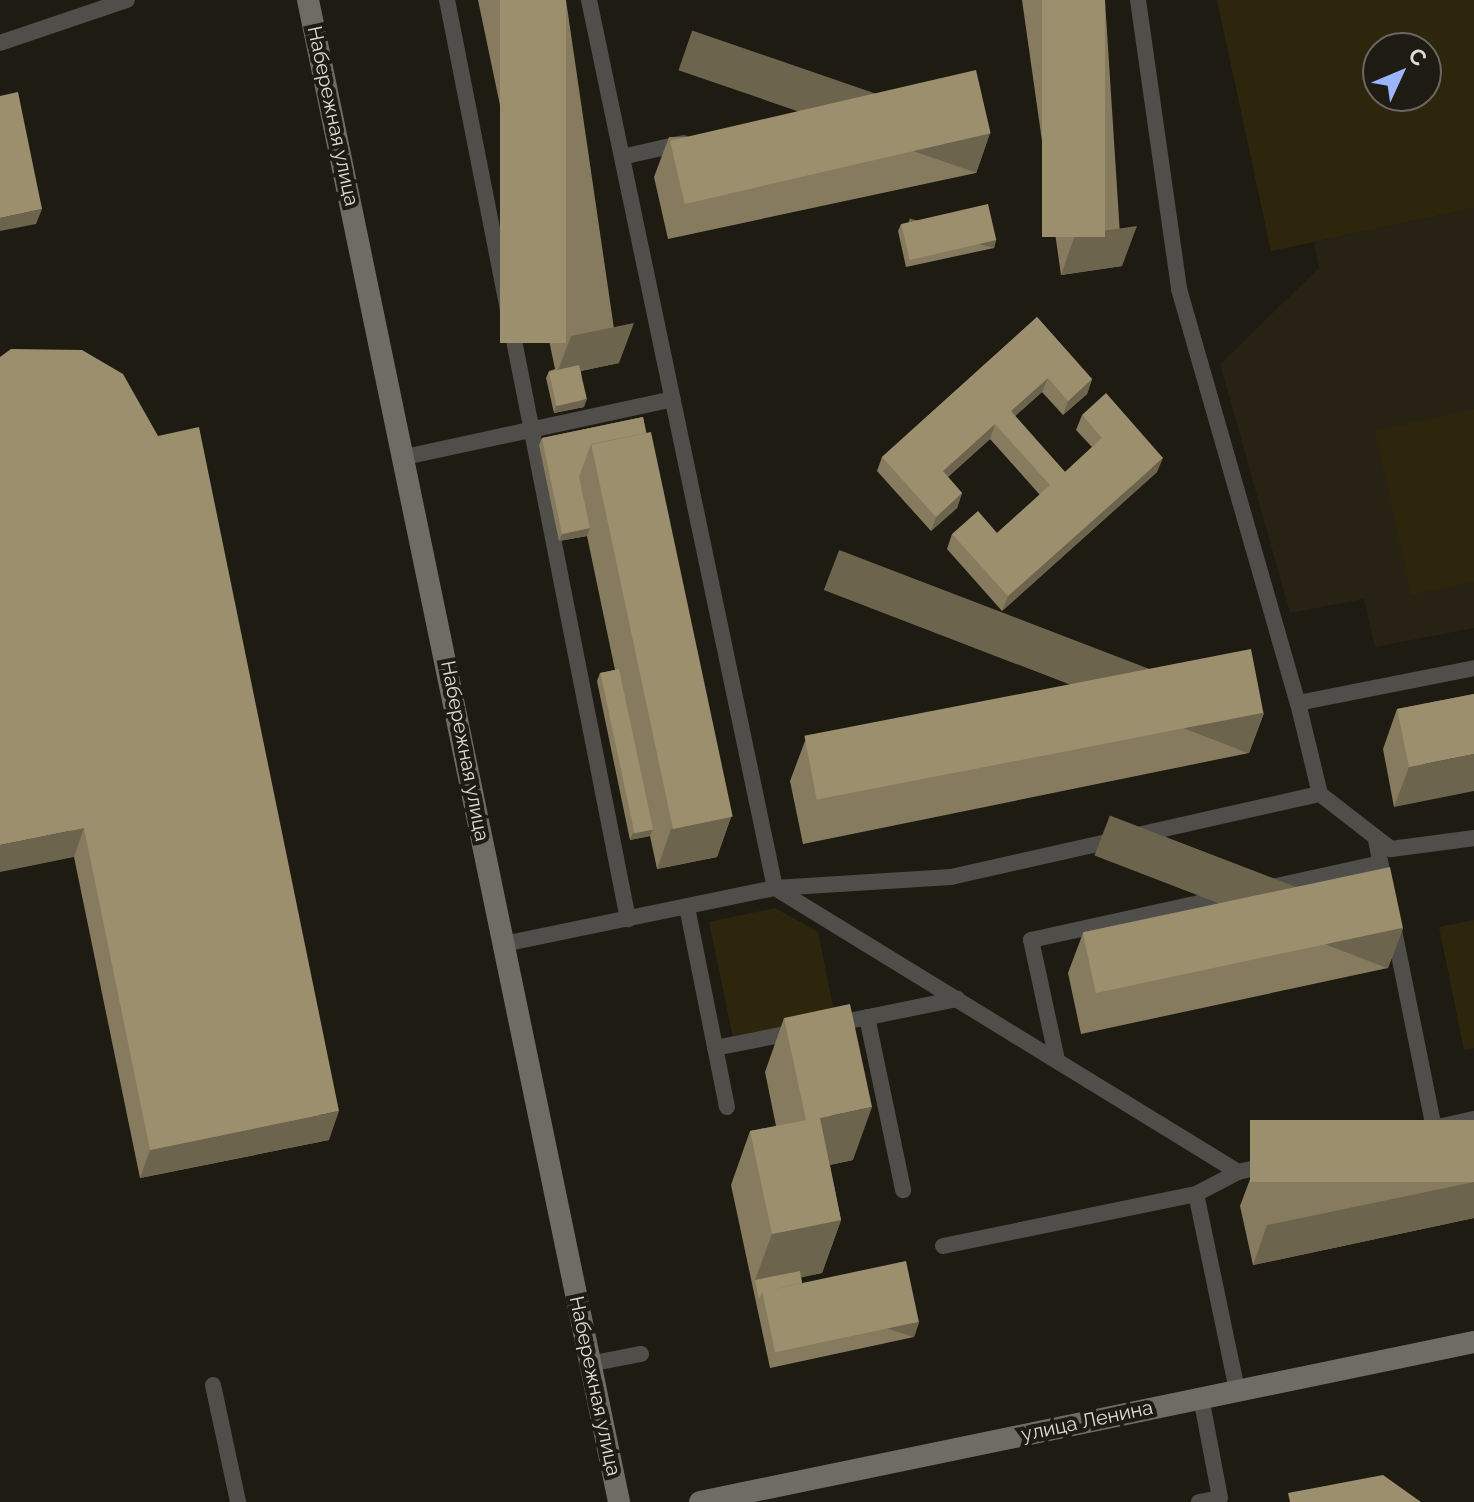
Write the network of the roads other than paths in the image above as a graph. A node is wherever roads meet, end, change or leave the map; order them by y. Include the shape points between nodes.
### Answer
1 (127, 0) edge
2 (308, 0) edge
3 (447, 0) edge
4 (589, 0) edge
5 (1138, 0) edge
6 (0, 43) edge
7 (698, 140) edge
8 (622, 157) junction
9 (673, 399) junction
10 (530, 430) junction
11 (405, 457) junction
12 (1474, 668) edge
13 (1298, 703) junction
14 (1320, 794) junction
15 (1474, 838) edge
16 (1376, 840) junction
17 (1380, 863) junction
18 (775, 888) junction
19 (687, 907) junction
20 (628, 919) junction
21 (504, 944) junction
22 (957, 999) junction
23 (867, 1017) junction
24 (715, 1048) junction
25 (1057, 1060) junction
26 (727, 1107) dead end
27 (1474, 1119) edge
28 (1434, 1128) junction
29 (1359, 1144) edge
30 (1298, 1158) edge
31 (1238, 1172) junction
32 (903, 1190) dead end
33 (1196, 1194) junction
34 (943, 1246) dead end
35 (1474, 1342) edge
36 (641, 1354) dead end
37 (589, 1364) junction
38 (213, 1385) dead end
39 (1237, 1390) junction
40 (1201, 1397) junction
41 (238, 1502) edge
42 (619, 1502) edge
43 (700, 1502) edge
44 (1199, 1502) edge

1 - 6 lane
2 - 11 main road, Набережная улица
3 - 10 lane via 531,397
4 - 8 lane
5 - 13 lane via 1179,289
7 - 8 lane
8 - 9 lane
9 - 10 lane
9 - 18 lane
10 - 11 lane
10 - 20 lane
11 - 21 main road, Набережная улица
12 - 13 lane
13 - 14 lane
14 - 16 lane
14 - 18 lane via 951,877
15 - 16 lane via 1408,852
16 - 17 lane
17 - 25 lane via 1031,940
17 - 28 lane
18 - 19 lane
18 - 22 lane
19 - 20 lane
19 - 24 lane
20 - 21 lane
21 - 37 main road, Набережная улица
22 - 23 lane
22 - 25 lane
23 - 24 lane
23 - 32 lane
24 - 26 lane
25 - 31 lane
27 - 28 lane
28 - 29 lane
30 - 31 lane
31 - 33 lane
33 - 34 lane
33 - 39 lane
35 - 39 main road, улица Ленина
36 - 37 lane
37 - 42 main road, Набережная улица
38 - 41 lane
39 - 40 main road, улица Ленина
40 - 43 main road, улица Ленина
40 - 44 lane via 1220,1498

